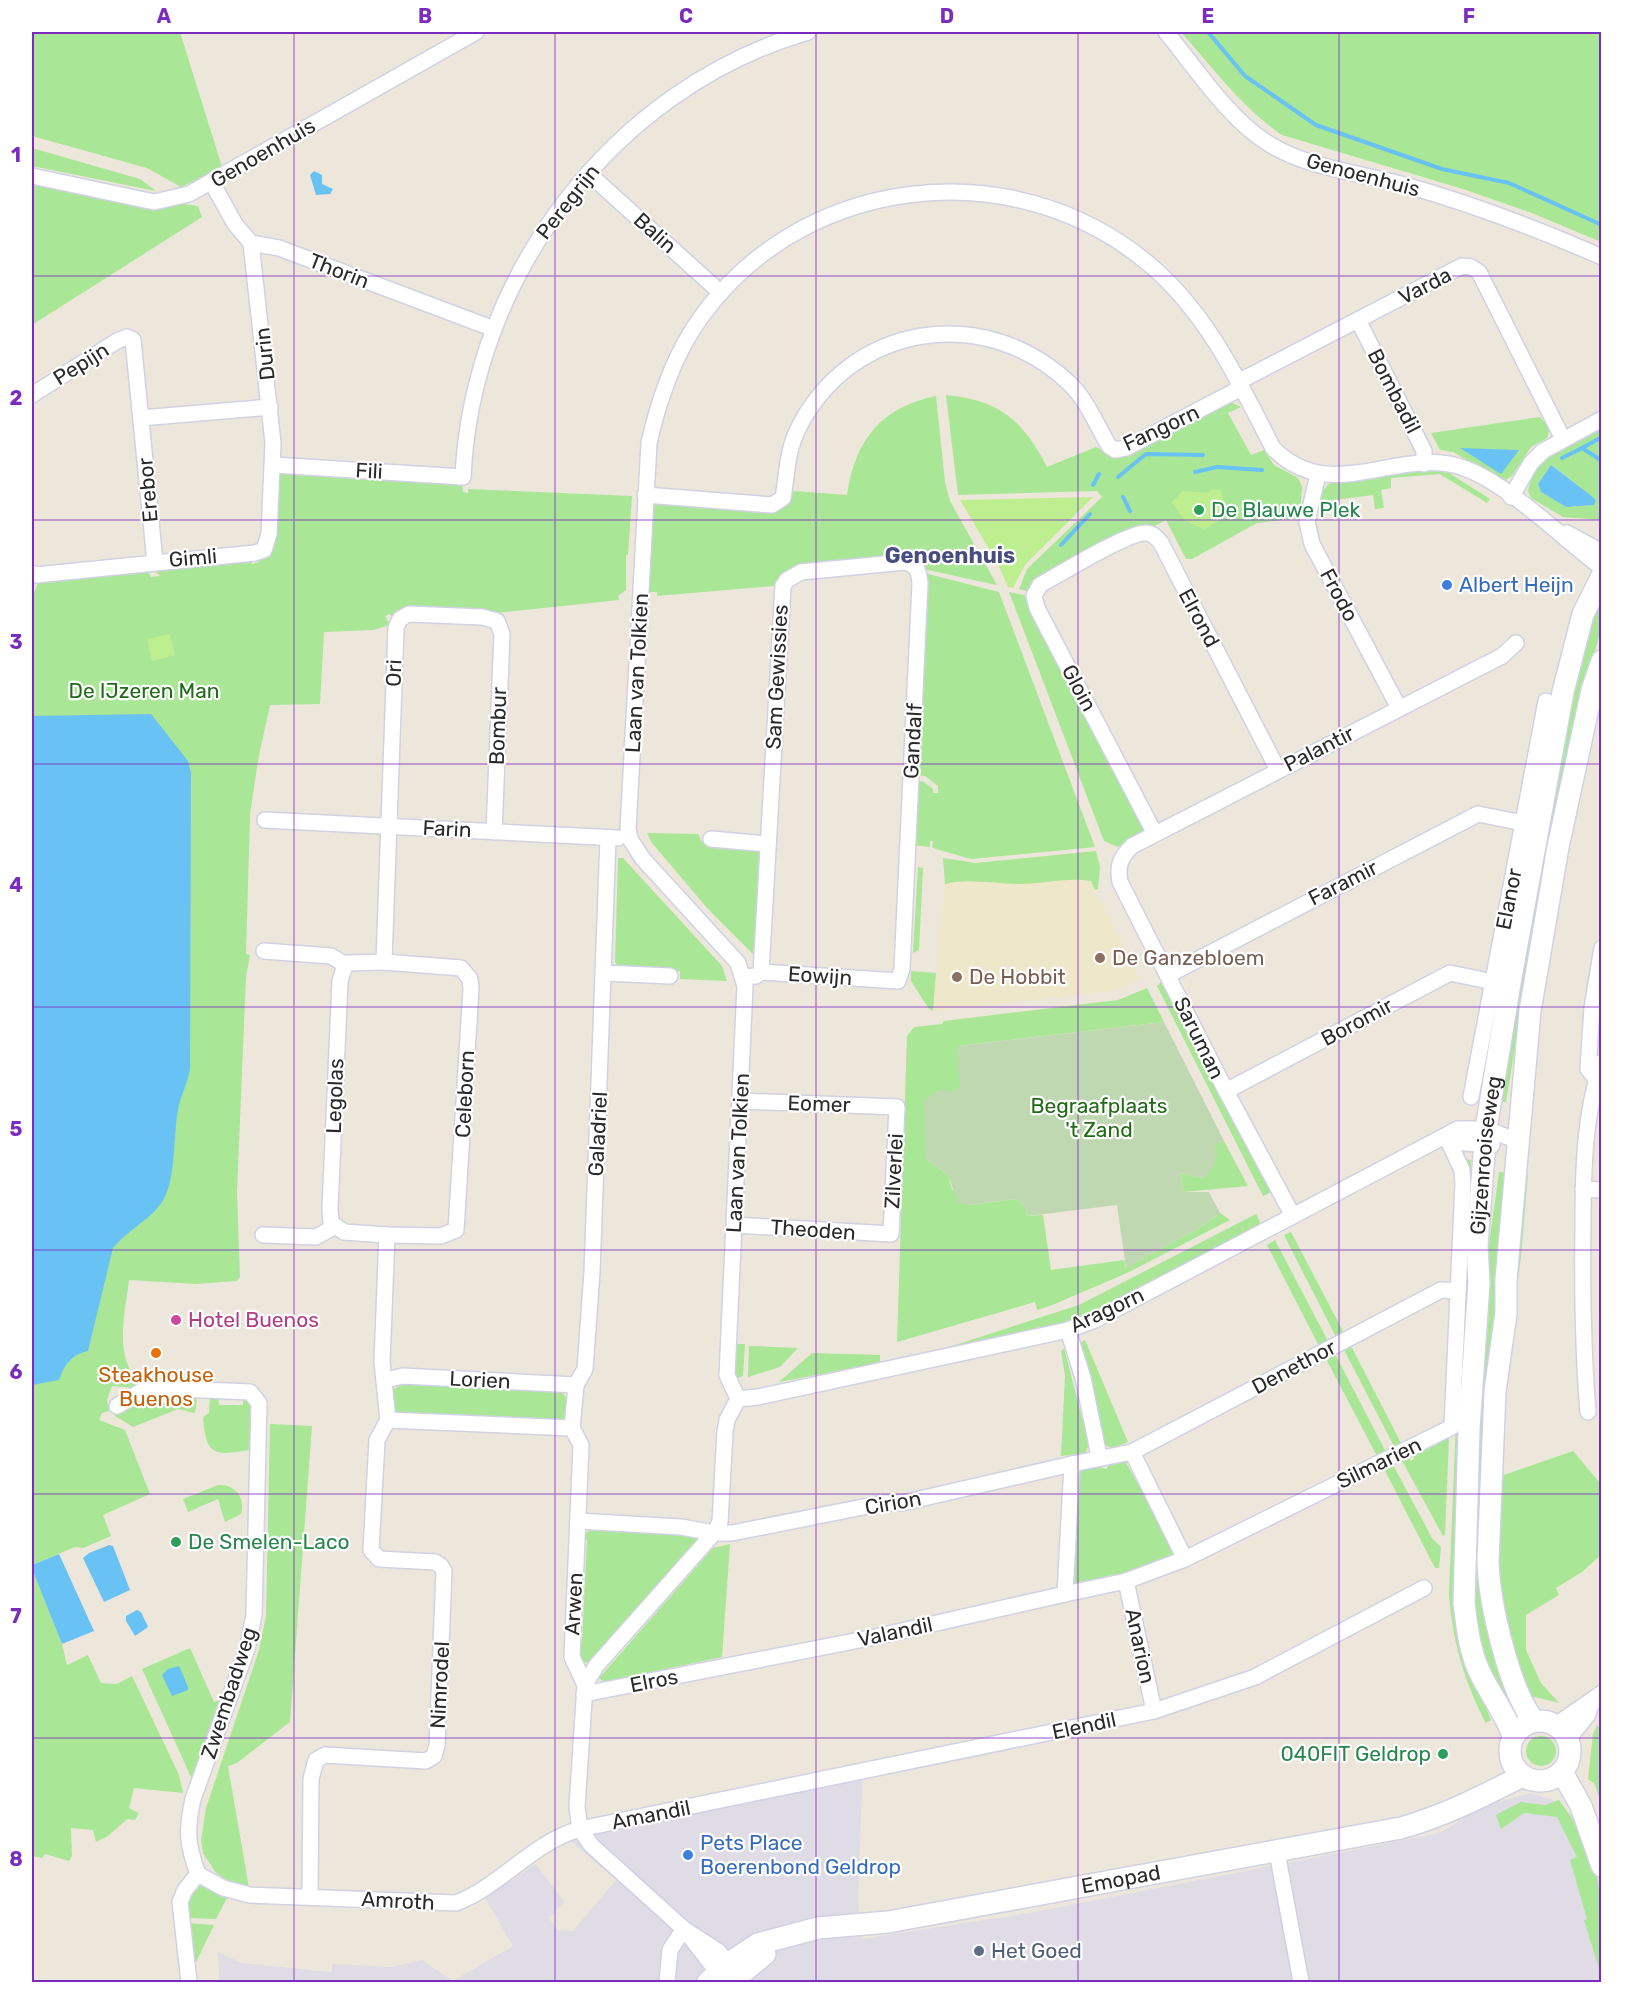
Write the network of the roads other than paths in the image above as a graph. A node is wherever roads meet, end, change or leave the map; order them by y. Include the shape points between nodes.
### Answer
1 (476, 32) edge
2 (808, 32) edge
3 (1166, 32) edge
4 (588, 173) junction
5 (32, 176) edge
6 (212, 183) junction
7 (251, 243) junction
8 (1602, 257) edge
9 (722, 292) junction
10 (1358, 320) junction
11 (494, 329) junction
12 (131, 338) joint
13 (1240, 385) junction
14 (32, 395) edge
15 (270, 407) junction
16 (141, 418) junction
17 (1602, 419) edge
18 (1563, 439) junction
19 (1425, 464) junction
20 (274, 465) junction
21 (1318, 474) junction
22 (463, 477) joint
23 (645, 495) junction
24 (1511, 497) junction
25 (1549, 523) junction
26 (1602, 552) edge
27 (1084, 561) joint
28 (155, 562) junction
29 (853, 567) joint
30 (1602, 568) edge
31 (34, 574) edge
32 (1602, 576) edge
33 (497, 621) joint
34 (1516, 643) dead end
35 (1602, 661) edge
36 (1546, 701) dead end
37 (1400, 708) junction
38 (1278, 770) junction
39 (265, 820) dead end
40 (1523, 823) junction
41 (389, 826) junction
42 (494, 832) junction
43 (1155, 834) junction
44 (609, 837) junction
45 (630, 839) junction
46 (711, 839) dead end
47 (767, 844) junction
48 (1122, 856) joint
49 (1602, 948) edge
50 (264, 951) dead end
51 (384, 962) junction
52 (346, 964) junction
53 (761, 972) junction
54 (604, 973) junction
55 (1168, 975) junction
56 (670, 976) dead end
57 (743, 977) junction
58 (898, 981) joint
59 (1493, 982) junction
60 (1602, 1062) edge
61 (1596, 1079) junction
62 (1226, 1091) junction
63 (1471, 1097) dead end
64 (740, 1101) junction
65 (897, 1107) joint
66 (1595, 1127) edge
67 (1446, 1136) junction
68 (1485, 1138) junction
69 (1518, 1141) junction
70 (1583, 1189) junction
71 (1602, 1190) edge
72 (1293, 1216) junction
73 (735, 1225) junction
74 (334, 1227) junction
75 (891, 1234) joint
76 (263, 1235) dead end
77 (387, 1235) junction
78 (1457, 1291) junction
79 (1068, 1330) junction
80 (385, 1380) junction
81 (576, 1386) junction
82 (738, 1399) junction
83 (117, 1406) dead end
84 (1588, 1412) dead end
85 (388, 1420) junction
86 (572, 1428) junction
87 (1132, 1452) junction
88 (1099, 1456) junction
89 (1071, 1464) junction
90 (578, 1521) junction
91 (714, 1533) junction
92 (1185, 1559) junction
93 (1126, 1581) junction
94 (1424, 1588) dead end
95 (1065, 1594) junction
96 (725, 1668) joint
97 (584, 1690) junction
98 (1597, 1697) edge
99 (1154, 1711) junction
100 (1534, 1721) junction
101 (1562, 1732) junction
102 (1514, 1736) junction
103 (1517, 1769) junction
104 (1555, 1776) junction
105 (723, 1801) joint
106 (580, 1829) junction
107 (1277, 1852) junction
108 (1602, 1866) edge
109 (198, 1874) junction
110 (310, 1896) junction
111 (684, 1929) junction
112 (725, 1975) edge
113 (189, 1983) edge
114 (667, 1983) edge
115 (1301, 1983) edge

1 - 6 street, Genoenhuis
2 - 4 street, Peregrijn via 756,49 707,74 657,108
3 - 8 street, Genoenhuis via 1246,127 1267,143 1294,156 1499,215
4 - 9 street, Balin
4 - 11 street, Peregrijn via 543,230
5 - 6 street, Genoenhuis via 154,202 189,194
6 - 7 street via 230,217
7 - 11 street, Thorin via 279,248
7 - 15 street, Durin
9 - 13 street, Laan van Tolkien via 752,263 795,231 859,204 922,192 998,195 1034,203 1088,224 1150,265 1209,330
9 - 23 street, Laan van Tolkien via 687,340 663,391 649,442
10 - 13 street, Varda
10 - 18 street, Varda via 1462,266 1471,267 1479,272
10 - 19 street, Bombadil via 1424,451
11 - 22 street, Peregrijn via 472,404
12 - 14 street, Pepijn via 117,341
12 - 16 street, Erebor via 135,345
13 - 21 street, Laan van Tolkien via 1273,448 1295,466
13 - 23 street, Fangorn via 1126,448 1115,450 1082,398 1036,358 982,337 922,336 872,352 828,386 807,412 794,438 780,502 772,505
15 - 16 street
15 - 20 street, Durin
16 - 28 street, Erebor
17 - 18 street
18 - 24 street via 1531,463
19 - 21 street, Laan van Tolkien
19 - 24 street, Laan van Tolkien via 1459,466
20 - 22 street, Fili
20 - 28 street, Gimli via 264,550
21 - 37 street, Frodo via 1307,522 1312,544
23 - 45 street, Laan van Tolkien
24 - 25 street, Laan van Tolkien
25 - 26 street, Laan van Tolkien
25 - 30 street, Laan van Tolkien
27 - 38 street, Elrond via 1136,535 1146,532 1157,539
27 - 43 street, Gloin via 1040,585 1035,602
28 - 31 street, Gimli
29 - 47 street, Sam Gewissies via 801,572 783,586
29 - 58 street, Gandalf via 905,562 919,571 902,969
32 - 68 main road, Gijzenrooiseweg via 1583,614 1563,692
33 - 41 street, Ori via 416,613 397,623
33 - 42 street, Bombur via 502,634
34 - 37 street, Palantir via 1502,656
35 - 69 main road, Gijzenrooiseweg via 1592,690 1556,859 1530,1011
36 - 40 street, Elanor
37 - 38 street, Palantir
38 - 43 street, Palantir
39 - 41 street, Farin
40 - 55 street, Faramir via 1478,814
40 - 59 street, Elanor
41 - 42 street, Farin
41 - 51 street
42 - 44 street, Farin
43 - 48 street, Palantir
44 - 45 street, Farin
44 - 54 street, Galadriel
45 - 57 street, Laan van Tolkien via 643,859 738,963
46 - 47 street
47 - 53 street, Sam Gewissies
48 - 55 street, Saruman via 1120,882
49 - 61 street via 1592,1008 1588,1069
50 - 52 street via 331,956
51 - 52 street
51 - 77 street, Celeborn via 461,968 470,979 471,988 458,1225 447,1236
52 - 74 street, Legolas via 339,993 330,1209
53 - 57 street, Eowijn
53 - 58 street, Eowijn
54 - 56 street
54 - 81 street, Galadriel via 585,1369
55 - 62 street, Saruman
57 - 64 street, Laan van Tolkien
59 - 62 street, Boromir via 1450,973
59 - 63 street, Elanor
60 - 61 street
61 - 66 street
62 - 72 street, Saruman
64 - 65 street, Eomer
64 - 73 street, Laan van Tolkien
65 - 75 street, Zilverlei
66 - 70 street
67 - 68 street, Aragorn via 1458,1129
67 - 72 street, Aragorn
67 - 78 street, Gijzenrooiseweg via 1462,1170 1463,1184
68 - 69 street, Aragorn
68 - 102 main road, Gijzenrooiseweg via 1477,1245 1479,1283 1469,1429 1464,1603 1467,1631 1481,1676
69 - 100 main road, Gijzenrooiseweg via 1506,1312 1495,1391 1489,1575 1502,1644 1524,1706
70 - 71 street
70 - 84 street via 1582,1332
72 - 79 street, Aragorn via 1095,1320
73 - 75 street, Theoden
73 - 82 street, Laan van Tolkien via 727,1375
74 - 76 street via 316,1237
74 - 77 street via 350,1233
77 - 80 street via 382,1362
78 - 87 street, Denethor via 1441,1290
78 - 92 street, Silmarien via 1452,1427
79 - 82 street, Aragorn
79 - 88 street via 1083,1378
80 - 81 street, Lorien via 403,1376
80 - 85 street
81 - 86 street, Galadriel
82 - 91 street via 727,1420 720,1522
83 - 109 street, Zwembadweg via 145,1389 159,1388 250,1392 259,1403 254,1615 247,1649 187,1824
85 - 86 street
85 - 110 street, Nimrodel via 377,1440 372,1550 379,1559 435,1562 444,1571 436,1745 434,1756 426,1761 331,1755 316,1760 311,1779
86 - 90 street, Arwen via 581,1445
87 - 88 street, Cirion
87 - 92 street
88 - 89 street, Cirion
89 - 91 street, Cirion via 902,1503
89 - 95 street
90 - 91 street via 681,1527
90 - 97 street, Arwen via 572,1657
91 - 97 street via 596,1666
92 - 93 street, Valandil
93 - 95 street, Valandil
93 - 99 street, Anarion
94 - 99 street, Elendil via 1255,1677
95 - 96 street, Valandil
96 - 97 street, Elros
97 - 106 street via 577,1807
98 - 101 street via 1587,1716
99 - 105 street, Elendil
100 - 101 main road
100 - 102 main road via 1522,1726
101 - 104 main road via 1570,1753
102 - 103 main road via 1510,1749
103 - 104 main road via 1538,1781
103 - 107 main road, Emopad via 1431,1820
104 - 108 main road via 1591,1831
105 - 106 street, Amandil
106 - 110 street, Amroth via 563,1834 456,1903
106 - 111 street via 591,1845
107 - 112 main road, Emopad via 888,1922 818,1928 758,1944
107 - 115 street
109 - 110 street, Amroth via 223,1888 250,1895
109 - 113 street via 180,1902
111 - 112 street via 709,1944
111 - 114 street via 668,1954

